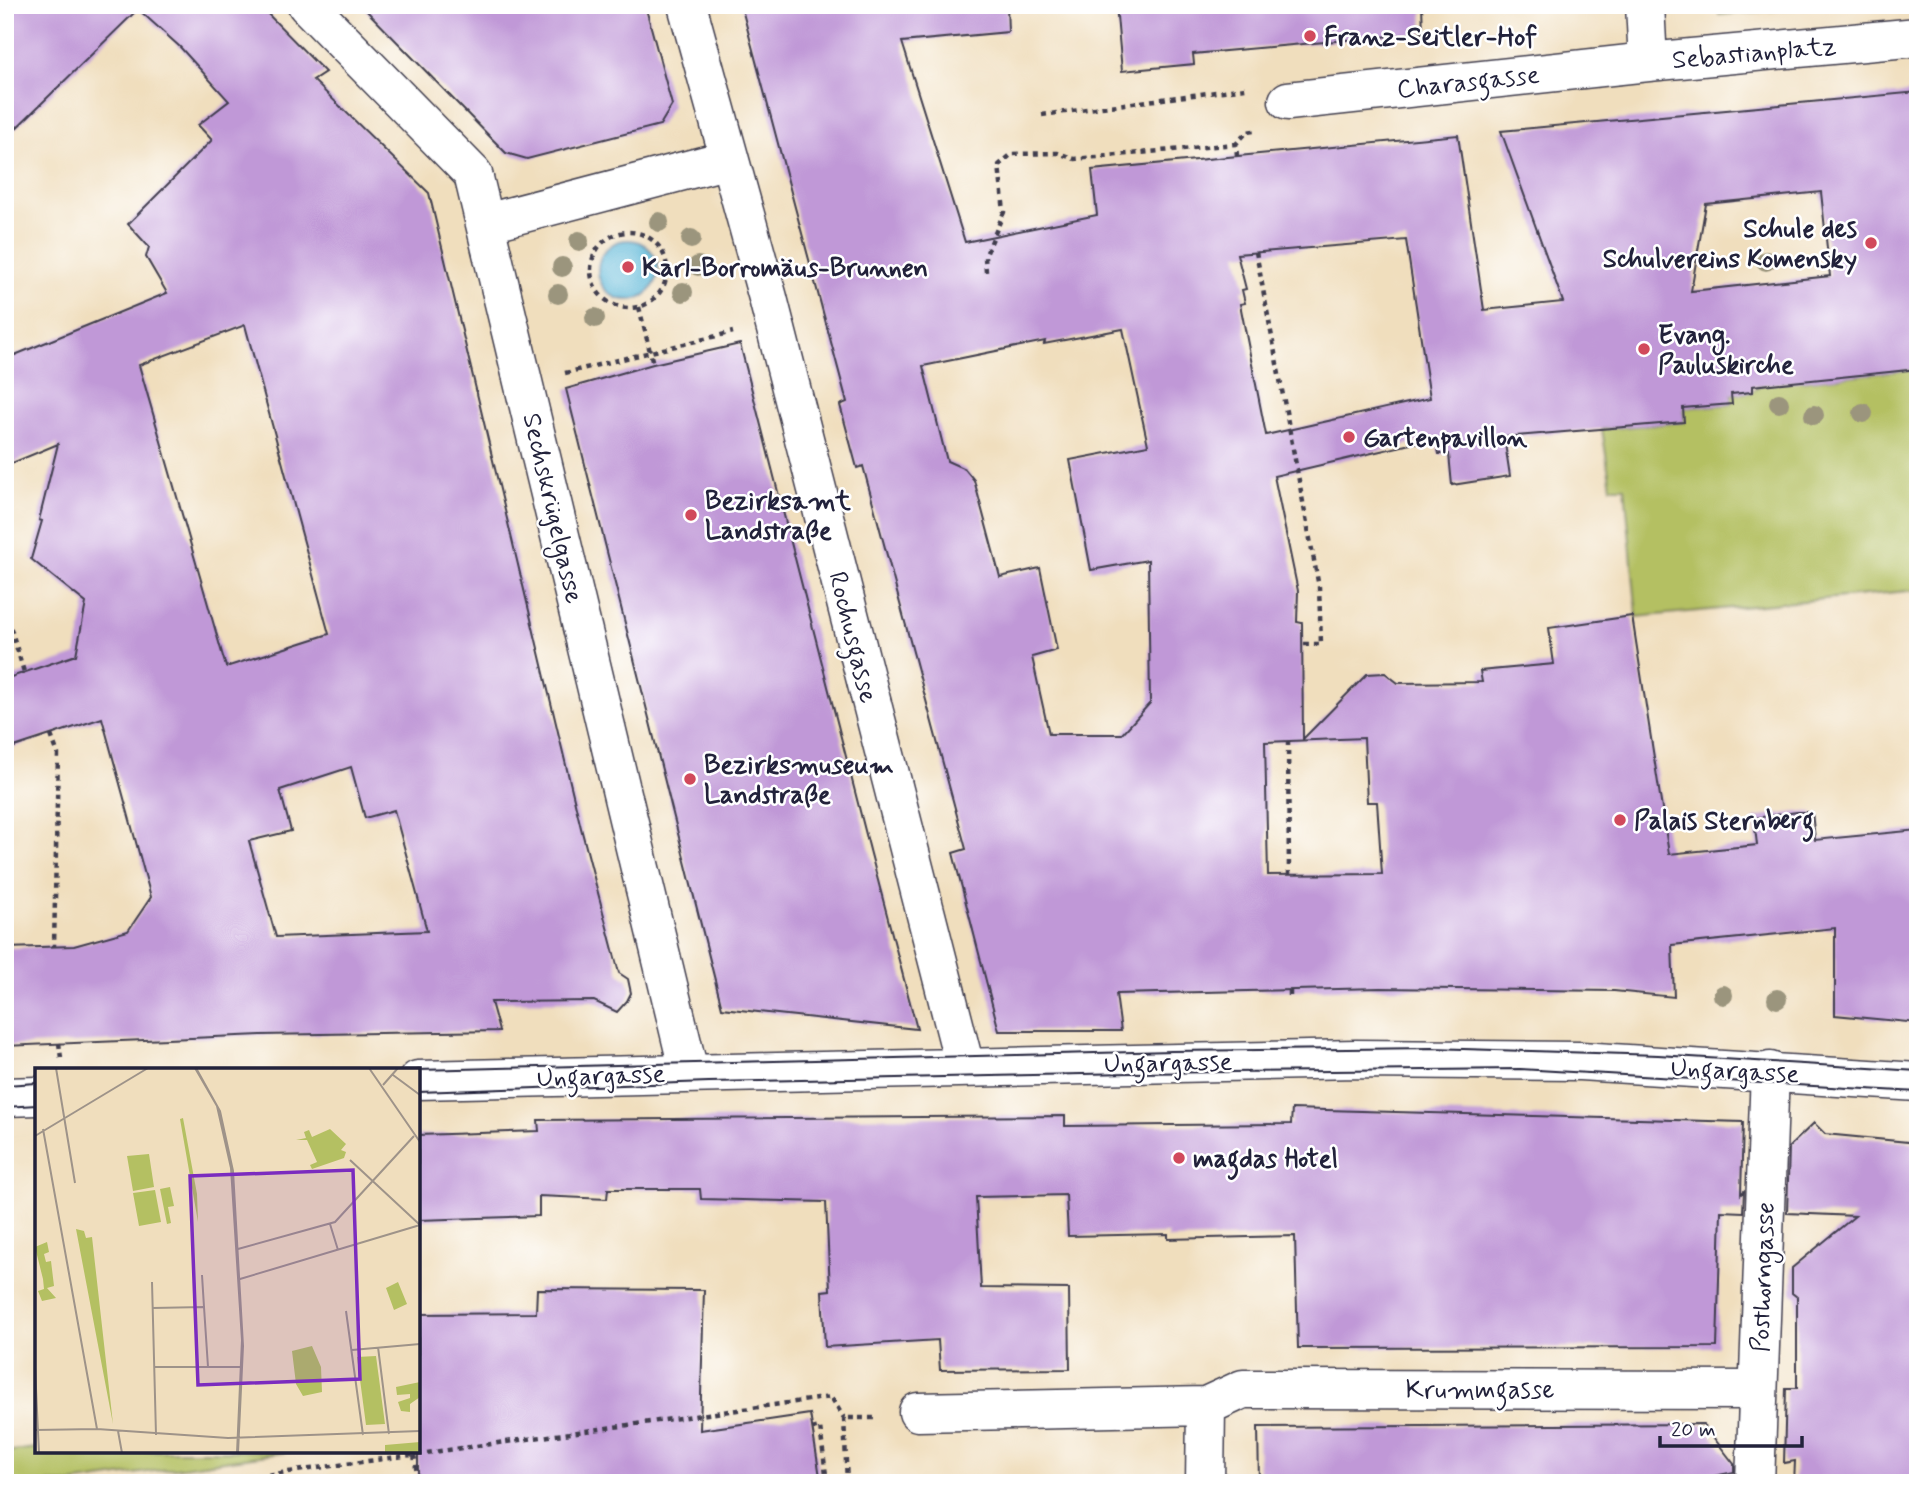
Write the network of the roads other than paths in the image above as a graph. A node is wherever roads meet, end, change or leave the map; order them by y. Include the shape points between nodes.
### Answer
1 (307, 5) edge
2 (687, 5) edge
3 (1644, 5) edge
4 (1918, 37) edge
5 (1647, 62) junction
6 (1288, 101) dead end
7 (729, 159) junction
8 (486, 223) junction
9 (965, 1067) junction
10 (1770, 1071) junction
11 (690, 1072) junction
12 (420, 1080) edge
13 (1918, 1082) edge
14 (35, 1096) edge
15 (5, 1097) edge
16 (1758, 1390) junction
17 (1206, 1406) junction
18 (918, 1412) road end
19 (1205, 1483) edge
20 (1755, 1483) edge

1 - 8 street, Sechskrügelgasse via 473,174
2 - 7 street, Rochusgasse
3 - 5 street, Sebastianplatz
4 - 5 street, Sebastianplatz
5 - 6 street, Charasgasse
7 - 8 street
7 - 9 street, Rochusgasse
8 - 11 street, Sechskrügelgasse
9 - 10 street, Ungargasse via 1370,1059 1580,1061
9 - 11 street, Ungargasse
10 - 13 street, Ungargasse
10 - 16 street, Posthorngasse
11 - 12 street, Ungargasse
14 - 15 street
16 - 17 street, Krummgasse via 1243,1389
16 - 20 street, Posthorngasse
17 - 18 street, Krummgasse
17 - 19 street

